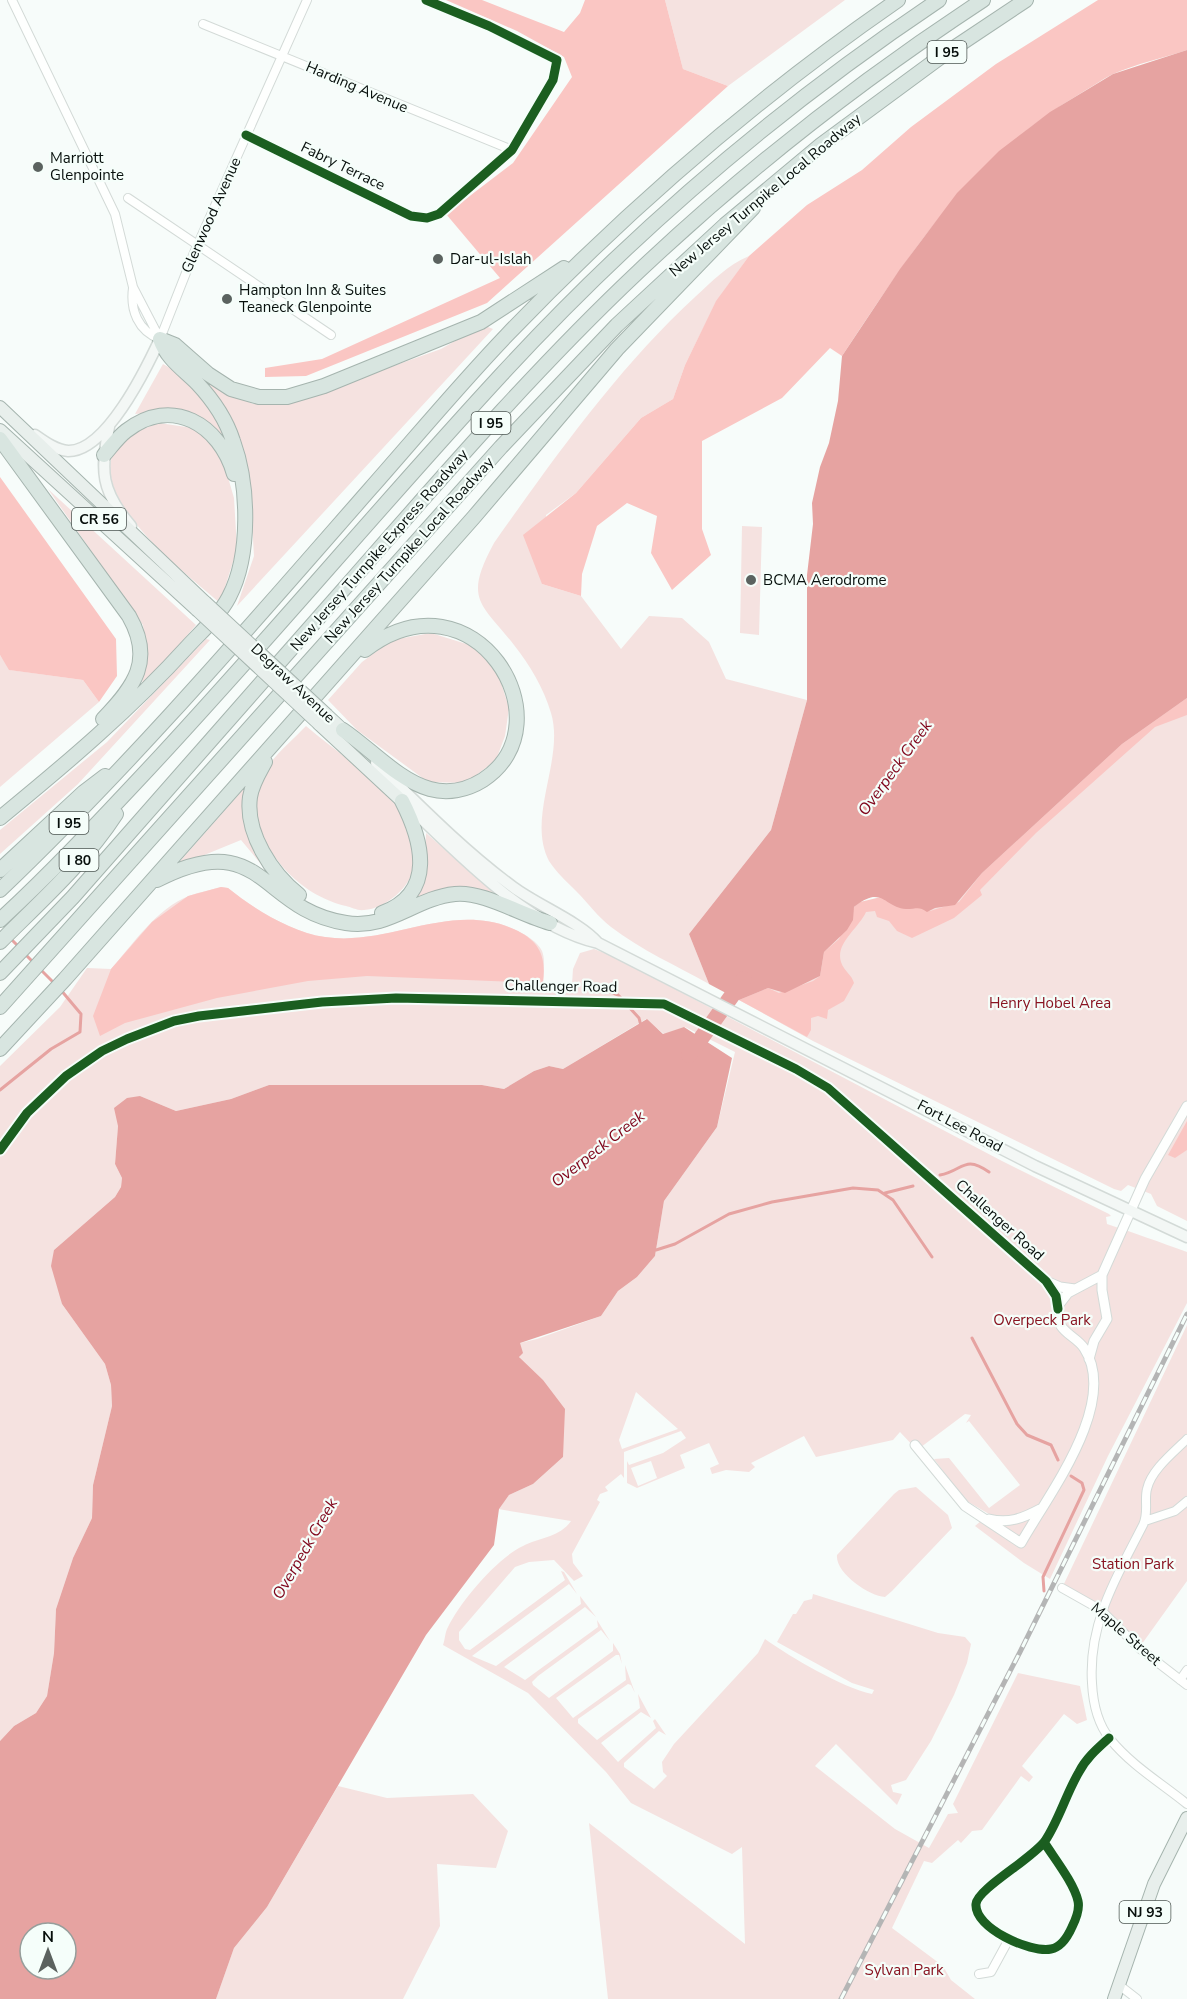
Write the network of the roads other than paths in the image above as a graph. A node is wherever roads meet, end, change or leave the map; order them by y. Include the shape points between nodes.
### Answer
1 (12, 0) edge
2 (307, 0) edge
3 (426, 0) edge
4 (898, 0) edge
5 (939, 0) edge
6 (983, 0) edge
7 (1026, 0) edge
8 (203, 24) dead end
9 (281, 55) junction
10 (246, 135) junction
11 (512, 150) junction
12 (772, 184) junction
13 (128, 198) dead end
14 (197, 245) junction
15 (593, 249) junction
16 (133, 287) junction
17 (331, 335) dead end
18 (160, 339) junction
19 (0, 407) edge
20 (15, 421) junction
21 (109, 427) junction
22 (0, 430) edge
23 (0, 439) edge
24 (104, 455) junction
25 (243, 518) junction
26 (162, 562) junction
27 (201, 606) junction
28 (337, 672) junction
29 (323, 720) junction
30 (344, 730) junction
31 (273, 744) junction
32 (136, 753) junction
33 (55, 771) junction
34 (134, 784) junction
35 (402, 801) junction
36 (0, 818) edge
37 (0, 870) edge
38 (150, 884) junction
39 (0, 890) edge
40 (2, 918) edge
41 (550, 922) junction
42 (0, 942) edge
43 (598, 943) junction
44 (0, 973) edge
45 (0, 1007) edge
46 (734, 1013) joint
47 (0, 1049) edge
48 (1187, 1106) edge
49 (0, 1150) edge
50 (1131, 1211) junction
51 (1187, 1237) edge
52 (1102, 1275) junction
53 (1046, 1281) junction
54 (1077, 1289) junction
55 (1105, 1303) junction
56 (1058, 1309) junction
57 (1101, 1330) junction
58 (1072, 1336) junction
59 (1089, 1359) junction
60 (1187, 1439) edge
61 (915, 1446) dead end
62 (1187, 1501) edge
63 (1040, 1509) junction
64 (979, 1516) junction
65 (1145, 1521) junction
66 (1062, 1588) dead end
67 (1101, 1610) junction
68 (1187, 1670) edge
69 (1183, 1682) edge
70 (1109, 1738) junction
71 (1187, 1804) edge
72 (1187, 1818) edge
73 (1044, 1842) junction
74 (1009, 1939) junction
75 (979, 1974) dead end
76 (1119, 1985) junction
77 (1114, 1999) edge
78 (1137, 1999) edge

1 - 16 street via 115,214
2 - 9 street, Glenwood Avenue
3 - 11 street via 557,60 553,80
4 - 15 highway, I 95 via 740,119
5 - 34 highway, New Jersey Turnpike Express Roadway / I 95 via 748,142 591,282 489,388
6 - 44 highway, New Jersey Turnpike Express Roadway / I 95 via 789,141 610,298 487,428
7 - 12 highway, New Jersey Turnpike Local Roadway / I 95 via 879,100
8 - 9 street, Harding Avenue
9 - 10 street, Glenwood Avenue
9 - 11 street, Harding Avenue
10 - 11 street, Fabry Terrace via 411,216 427,218 439,214
10 - 14 street, Glenwood Avenue
12 - 28 highway via 739,226 617,349
12 - 45 highway, New Jersey Turnpike Local Roadway / I 95 via 670,274 558,384
13 - 14 street
14 - 17 street
14 - 18 street, Glenwood Avenue
15 - 18 highway via 481,322 296,395 260,397 231,389 175,345
15 - 32 highway, I 95 via 504,338
16 - 18 street
16 - 18 street via 133,310 142,328
18 - 21 main road, Glenwood Avenue
18 - 25 highway via 166,354 203,390 225,422 241,468
19 - 20 main road, Degraw Avenue / CR 56
20 - 21 main road, Glenwood Avenue via 66,451 83,447
20 - 26 main road, Degraw Avenue / CR 56
21 - 24 main road, Glenwood Avenue
22 - 27 main road, Degraw Avenue / CR 56
23 - 33 highway via 129,616 140,642 140,662 132,687
24 - 25 highway via 127,430 145,420 166,416 192,420 211,431 224,448 236,478
24 - 26 main road, Glenwood Avenue via 110,497
25 - 33 highway via 241,562 223,607 147,690
26 - 27 main road, Degraw Avenue / CR 56
27 - 29 main road, Degraw Avenue / CR 56, bridge
28 - 30 highway via 393,632 448,628 474,639 497,660 508,678 516,710 514,733 501,763 479,783 452,791 433,790 415,783
28 - 31 highway
29 - 30 main road, Degraw Avenue / CR 56
29 - 35 main road, Degraw Avenue / CR 56
30 - 43 main road, Degraw Avenue / CR 56 via 490,868
31 - 35 highway via 251,791 253,825 277,873 316,905 343,914 368,916 388,911 406,898 418,878 421,856 418,835
31 - 38 highway
32 - 37 highway via 84,792
32 - 39 highway, I 95
33 - 36 highway
34 - 40 highway, New Jersey Turnpike Express Roadway / I 95
34 - 42 highway, I 80 via 104,833
35 - 41 main road, Degraw Avenue / CR 56 via 496,886
38 - 41 highway via 189,865 219,860 246,867 312,912 342,922 377,923 433,899 460,894 484,898
38 - 47 highway
41 - 43 main road, Degraw Avenue / CR 56
43 - 46 main road, Degraw Avenue / CR 56
46 - 50 main road, Fort Lee Road / CR 56
48 - 50 street via 1144,1179
49 - 53 street, Challenger Road via 27,1113 66,1076 102,1051 174,1022 291,1004 382,999 654,1003 681,1010 828,1088
50 - 51 main road, Fort Lee Road / CR 56
50 - 52 street
52 - 54 street
52 - 55 street
53 - 54 street, Challenger Road
53 - 56 street, Challenger Road via 1056,1296
54 - 55 street via 1095,1292
54 - 56 street via 1063,1298
55 - 57 street via 1107,1319
56 - 58 street via 1061,1326
57 - 58 street via 1086,1338
57 - 59 street
58 - 59 street
59 - 63 street via 1093,1401 1089,1420
60 - 65 street via 1152,1477 1146,1489
61 - 64 street via 965,1506
62 - 65 street via 1175,1511
63 - 64 street via 1021,1519 1002,1522
63 - 64 street via 1021,1543
65 - 67 street
66 - 67 street, Maple Street
67 - 69 street, Maple Street via 1139,1648
67 - 70 street via 1092,1660 1092,1690 1100,1723
68 - 69 street
70 - 71 street
70 - 73 street via 1079,1771
72 - 76 main road, NJ 93 via 1155,1884
73 - 74 street via 977,1897 979,1919
73 - 74 street via 1077,1896 1077,1915 1070,1934 1053,1949 1026,1946
74 - 75 street via 992,1972
76 - 77 main road, NJ 93
76 - 78 street

